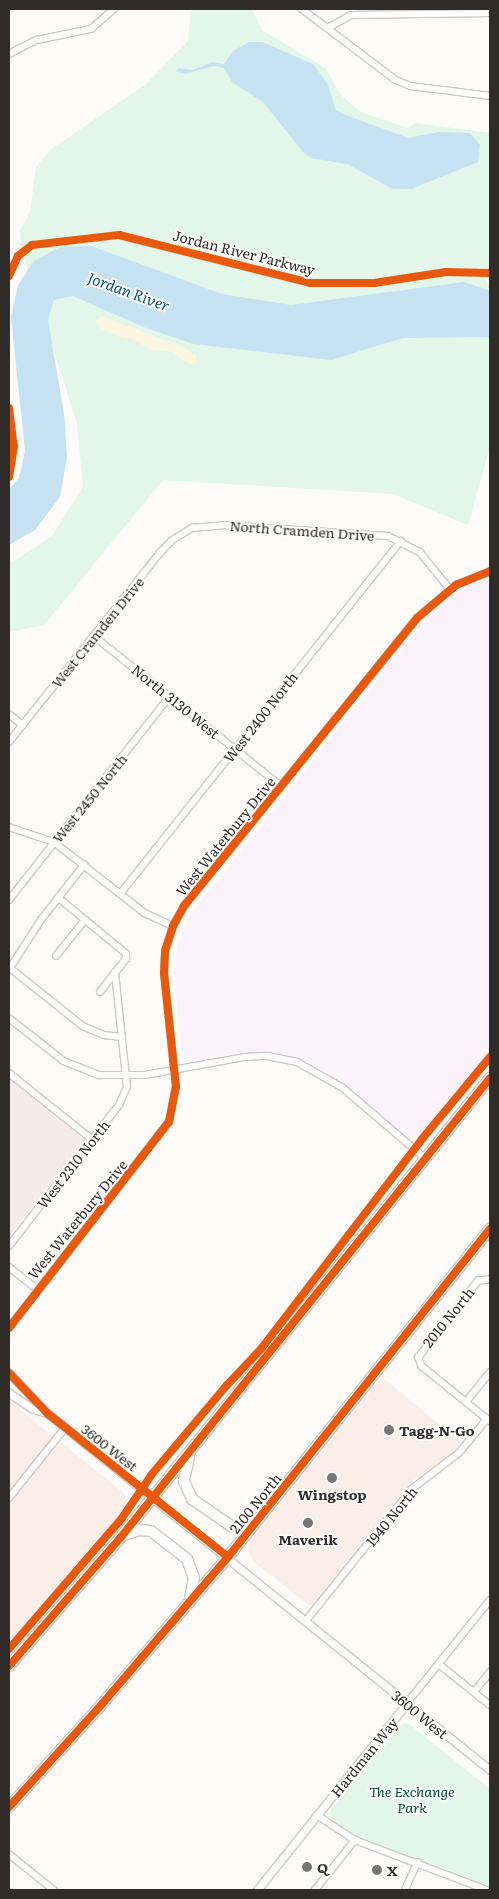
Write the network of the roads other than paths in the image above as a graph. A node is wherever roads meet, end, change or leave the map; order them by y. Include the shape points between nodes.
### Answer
1 (114, 9) edge
2 (302, 9) edge
3 (490, 13) edge
4 (328, 28) junction
5 (9, 54) edge
6 (490, 96) edge
7 (192, 528) joint
8 (401, 541) junction
9 (490, 571) edge
10 (450, 589) junction
11 (94, 636) junction
12 (170, 696) junction
13 (9, 714) edge
14 (23, 725) junction
15 (9, 742) edge
16 (235, 749) junction
17 (281, 786) junction
18 (9, 827) edge
19 (54, 842) junction
20 (84, 865) junction
21 (120, 894) junction
22 (58, 898) junction
23 (9, 900) edge
24 (85, 920) junction
25 (173, 926) junction
26 (56, 956) dead end
27 (10, 967) edge
28 (116, 973) junction
29 (100, 992) dead end
30 (9, 1018) edge
31 (122, 1037) junction
32 (174, 1071) junction
33 (9, 1072) edge
34 (127, 1077) junction
35 (490, 1078) edge
36 (93, 1140) junction
37 (425, 1158) junction
38 (490, 1229) edge
39 (9, 1246) edge
40 (9, 1267) edge
41 (490, 1279) edge
42 (37, 1289) junction
43 (18, 1312) junction
44 (9, 1320) edge
45 (9, 1328) edge
46 (490, 1372) edge
47 (9, 1373) edge
48 (9, 1393) edge
49 (466, 1402) junction
50 (47, 1413) junction
51 (489, 1421) edge
52 (65, 1428) junction
53 (194, 1447) junction
54 (153, 1497) junction
55 (9, 1498) edge
56 (261, 1516) junction
57 (121, 1537) junction
58 (228, 1557) junction
59 (490, 1600) edge
60 (188, 1604) junction
61 (305, 1622) junction
62 (439, 1664) junction
63 (9, 1666) edge
64 (490, 1672) edge
65 (474, 1692) junction
66 (407, 1703) junction
67 (490, 1705) edge
68 (490, 1770) edge
69 (9, 1807) edge
70 (317, 1815) junction
71 (355, 1840) junction
72 (9, 1854) edge
73 (417, 1863) junction
74 (54, 1890) edge
75 (257, 1890) edge
76 (315, 1890) edge
77 (405, 1890) edge
78 (487, 1890) edge

1 - 5 street via 91,29 37,40
2 - 4 street
3 - 4 street via 351,15
4 - 6 street via 378,69 411,86
7 - 8 street, North Cramden Drive via 224,525 377,534
7 - 11 street, West Cramden Drive via 171,541 160,553
8 - 10 street, North Cramden Drive via 420,552
8 - 16 street, West 2400 North
9 - 10 street, West Waterbury Drive via 470,577
10 - 17 street, West Waterbury Drive via 417,618
11 - 12 street, North 3130 West
11 - 14 street, West Cramden Drive
12 - 16 street, North 3130 West
12 - 19 street, West 2450 North
13 - 14 street
14 - 15 street, West Cramden Drive
16 - 17 street, North 3130 West
16 - 21 street, West 2400 North
17 - 25 street, West Waterbury Drive via 208,873
18 - 19 street
19 - 20 street
19 - 23 street, West 2450 North
20 - 21 street
20 - 22 street
21 - 25 street via 144,913
22 - 24 street
22 - 27 street
24 - 26 street
24 - 28 street via 127,956
25 - 32 street, West Waterbury Drive via 165,951 164,973
27 - 31 street via 83,1026 104,1035
28 - 29 street
28 - 31 street
30 - 34 street via 74,1067 98,1075
31 - 34 street
32 - 34 street
32 - 37 street via 245,1056 297,1062 342,1087
32 - 42 street, West Waterbury Drive via 174,1104 158,1139
33 - 36 street
34 - 36 street, West 2310 North via 125,1095
35 - 37 highway
36 - 39 street, West 2310 North
37 - 53 highway
38 - 56 highway, 2100 North
40 - 42 street
41 - 49 street, 2010 North via 483,1278 420,1352 418,1360
42 - 43 street, West Waterbury Drive
43 - 44 street, West Waterbury Drive
43 - 45 street, West Waterbury Drive
46 - 49 street
47 - 50 street
48 - 50 street via 31,1408
49 - 51 street
50 - 52 street, 3600 West
51 - 61 street, 1940 North via 459,1454 412,1490
52 - 54 street, 3600 West
52 - 55 street
53 - 54 highway
53 - 56 highway via 184,1481 192,1498 230,1526 241,1526
54 - 57 highway
54 - 58 street, 3600 West
56 - 58 highway, 2100 North
57 - 60 highway via 134,1530 150,1531 187,1559 194,1578
57 - 63 highway
58 - 60 highway, 2100 North
58 - 61 street, 3600 West
59 - 62 street, Hardman Way
60 - 69 highway, 2100 North
61 - 66 street, 3600 West
62 - 65 street
62 - 66 street, Hardman Way
64 - 65 street
65 - 67 street
66 - 68 street, 3600 West
66 - 70 street, Hardman Way
70 - 71 street
70 - 75 street, Hardman Way
71 - 73 street
71 - 76 street
72 - 74 street
73 - 77 street
73 - 78 street

